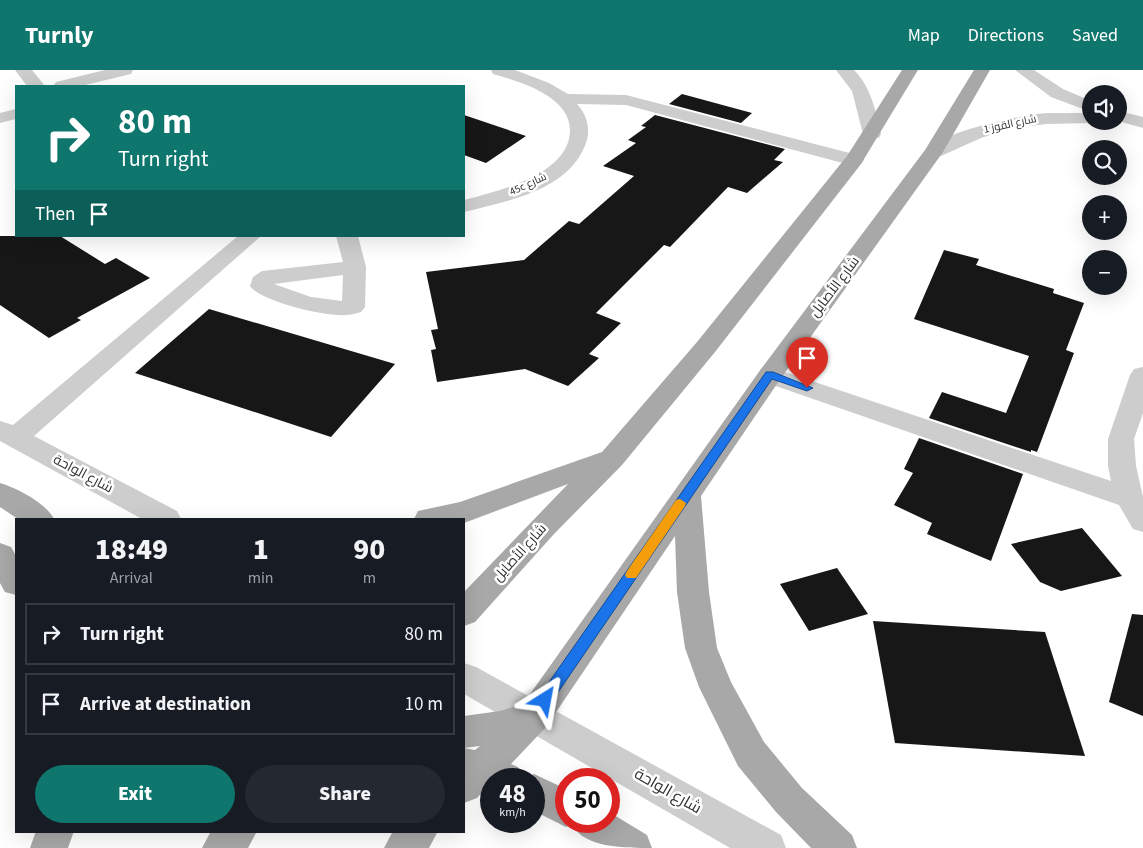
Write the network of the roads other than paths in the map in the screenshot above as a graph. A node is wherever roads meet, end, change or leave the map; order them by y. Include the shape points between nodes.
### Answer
1 (23, 70) edge
2 (124, 70) edge
3 (499, 70) edge
4 (844, 70) edge
5 (910, 70) edge
6 (982, 70) edge
7 (1023, 70) edge
8 (35, 85) edge
9 (66, 85) edge
10 (564, 100) junction
11 (1082, 103) edge
12 (15, 114) edge
13 (0, 118) edge
14 (1082, 118) edge
15 (872, 134) junction
16 (934, 152) junction
17 (854, 160) junction
18 (465, 206) edge
19 (250, 237) edge
20 (347, 237) edge
21 (355, 267) dead end
22 (770, 375) junction
23 (1143, 375) edge
24 (7, 433) edge
25 (612, 458) junction
26 (0, 493) edge
27 (688, 493) junction
28 (1129, 498) junction
29 (38, 518) edge
30 (165, 518) edge
31 (432, 518) edge
32 (1143, 521) edge
33 (0, 549) edge
34 (0, 555) edge
35 (15, 560) edge
36 (15, 581) edge
37 (465, 612) edge
38 (465, 678) edge
39 (534, 716) junction
40 (465, 732) edge
41 (478, 775) edge
42 (54, 833) edge
43 (236, 833) edge
44 (609, 833) edge
45 (49, 848) edge
46 (221, 848) edge
47 (633, 848) edge
48 (767, 848) edge
49 (838, 848) edge

1 - 8 street
2 - 9 street
3 - 10 street, 45c شارع via 549,89
4 - 15 street via 855,79 864,96
5 - 15 main road, شارع الأصايل
6 - 16 main road, شارع الأصايل
7 - 11 street via 1057,93
10 - 17 street via 606,98 646,104
10 - 18 street, 45c شارع via 577,114 581,131 576,149 562,166 538,182
12 - 13 street
14 - 16 street, شارع القوز 1 via 1041,118 995,126
15 - 17 main road, شارع الأصايل
16 - 22 main road, شارع الأصايل
17 - 25 main road, شارع الأصايل via 706,347
19 - 24 street
20 - 21 street
22 - 27 main road, شارع الأصايل
22 - 28 street
23 - 28 street via 1121,440 1122,466
24 - 30 street, شارع الواحة
25 - 31 main road via 471,509
25 - 37 main road, شارع الأصايل
26 - 29 main road
27 - 39 main road, شارع الأصايل
27 - 49 main road via 692,592 701,648 716,687 752,754 788,800
28 - 32 street
33 - 35 street
34 - 36 main road
38 - 39 street, شارع الواحة
39 - 40 main road via 500,727
39 - 41 main road, شارع الأصايل
39 - 48 street, شارع الواحة
42 - 45 main road
43 - 46 main road
44 - 47 main road

